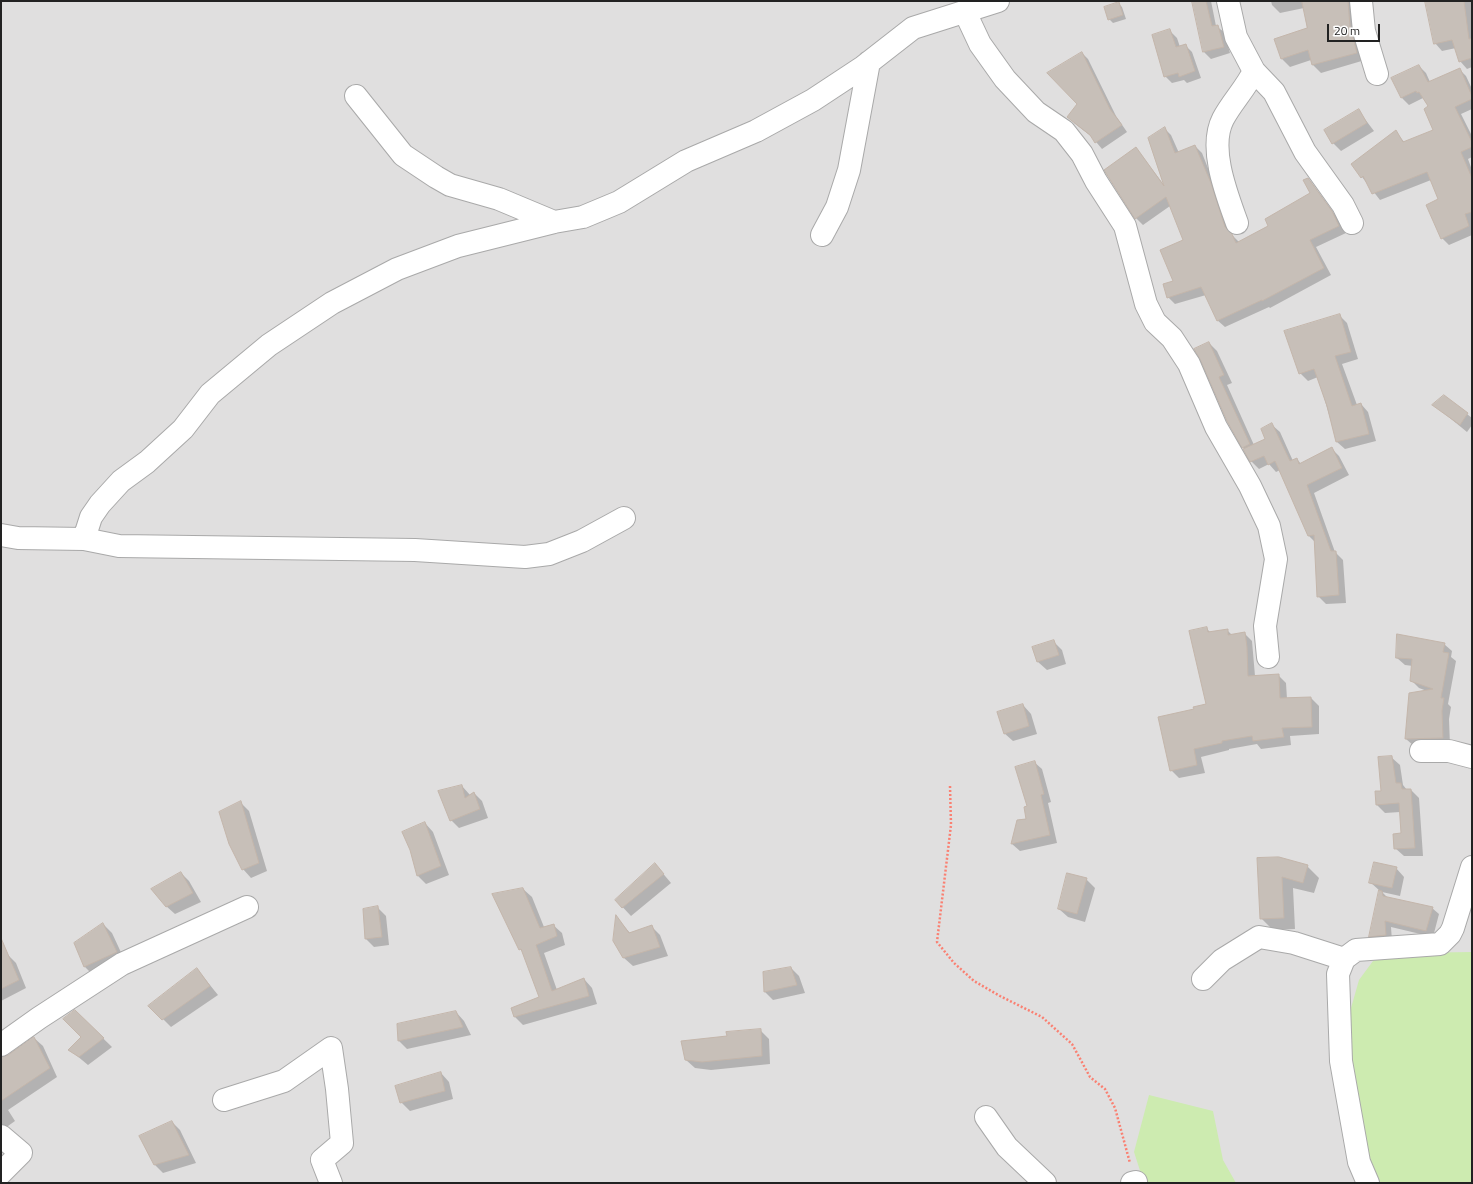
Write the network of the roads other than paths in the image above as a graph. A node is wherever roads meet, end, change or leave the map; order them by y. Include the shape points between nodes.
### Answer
1 (998, 1) edge
2 (1228, 1) edge
3 (1361, 1) edge
4 (964, 12) junction
5 (869, 62) junction
6 (1254, 71) junction
7 (1377, 74) dead end
8 (356, 96) dead end
9 (554, 222) junction
10 (1237, 223) dead end
11 (1352, 223) dead end
12 (822, 234) dead end
13 (624, 518) dead end
14 (1, 535) edge
15 (84, 539) junction
16 (1268, 657) dead end
17 (1421, 751) dead end
18 (1472, 757) edge
19 (1472, 867) edge
20 (247, 907) dead end
21 (1344, 959) junction
22 (1203, 979) dead end
23 (1, 1045) edge
24 (224, 1100) dead end
25 (986, 1117) dead end
26 (1, 1136) edge
27 (1, 1173) edge
28 (331, 1183) edge
29 (1045, 1183) edge
30 (1368, 1183) edge

1 - 4 street
2 - 6 street via 1236,37
3 - 7 street via 1364,31
4 - 5 street via 913,28
4 - 16 street via 980,44 1005,79 1036,112 1064,131 1082,154 1096,182 1126,226 1149,310 1155,322 1172,338 1189,364 1216,427 1253,492 1269,526 1276,559 1265,626
5 - 9 street via 813,100 756,131 686,161 619,202 583,217
5 - 12 street via 849,170 837,207
6 - 10 street via 1246,88 1222,121 1218,138 1220,178
6 - 11 street via 1274,92 1305,152 1343,205
8 - 9 street via 403,155 436,177 450,185 499,199
9 - 15 street via 458,246 397,269 332,303 275,340 210,394 183,429 147,462 121,481 91,517
13 - 15 street via 582,541 549,554 525,557 415,550 119,546
14 - 15 street via 18,538
17 - 18 street via 1449,751
19 - 21 street via 1453,928 1440,944 1356,950
20 - 23 street via 122,964
21 - 22 street via 1294,943 1259,937 1222,960
21 - 30 street via 1338,974 1341,1061 1359,1162
24 - 28 street via 284,1081 331,1048 342,1143 322,1160
25 - 29 street via 1006,1147
26 - 27 street via 20,1153

